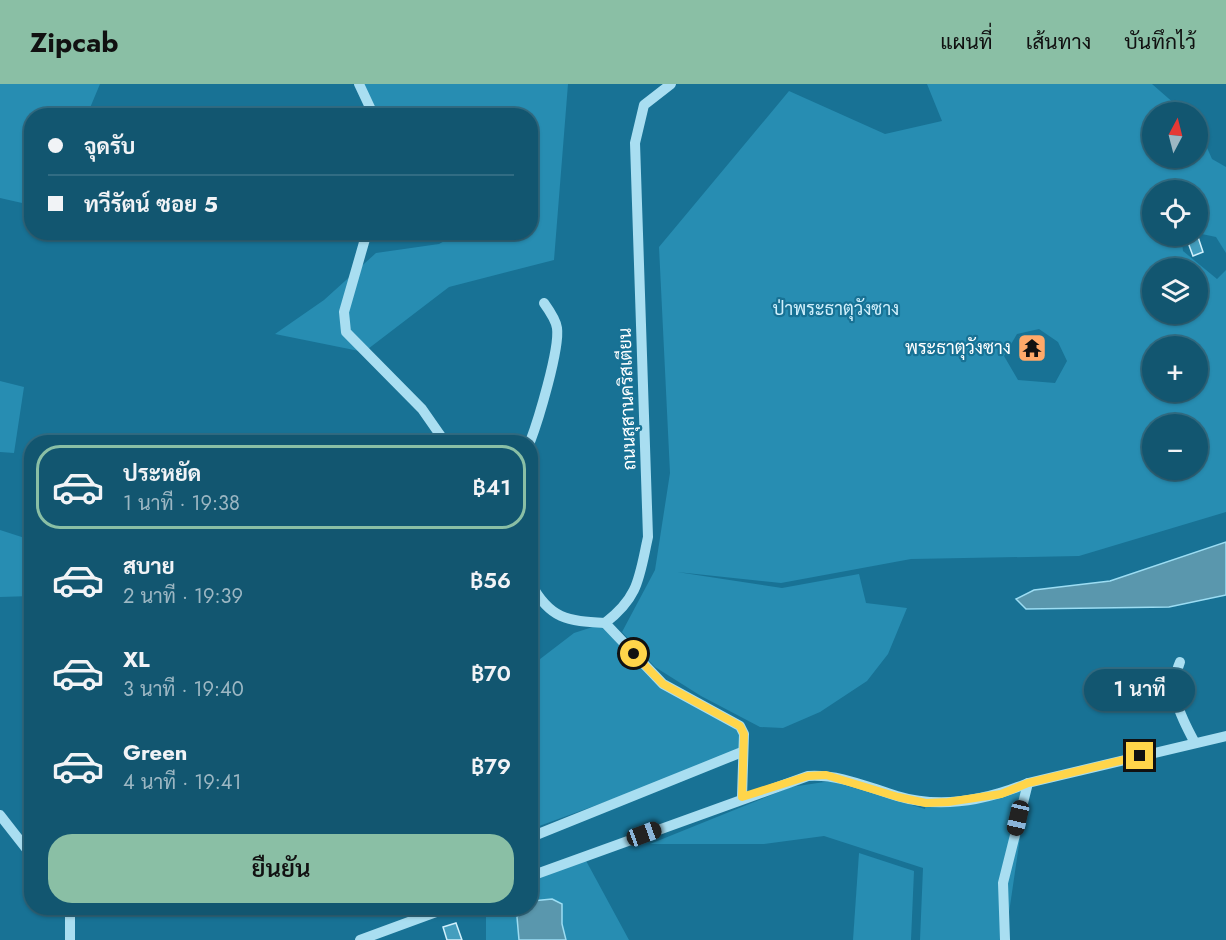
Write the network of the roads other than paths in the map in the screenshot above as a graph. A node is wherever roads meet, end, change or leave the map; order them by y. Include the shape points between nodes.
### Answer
1 (359, 84) edge
2 (671, 84) edge
3 (370, 108) edge
4 (365, 240) edge
5 (544, 303) dead end
6 (440, 435) edge
7 (532, 435) edge
8 (538, 596) edge
9 (604, 623) junction
10 (1180, 662) dead end
11 (1226, 736) edge
12 (1195, 743) junction
13 (742, 752) junction
14 (1028, 783) junction
15 (742, 797) junction
16 (0, 815) edge
17 (538, 834) edge
18 (24, 846) edge
19 (538, 873) edge
20 (70, 915) edge
21 (428, 915) edge
22 (70, 940) edge
23 (360, 940) edge
24 (1005, 940) edge

1 - 3 street
2 - 9 street, ถนนสุสานคริสเตียน via 644,105 635,142 648,537 638,582 625,607
4 - 6 street via 345,312 346,332 422,409
5 - 7 street via 557,327 557,339
8 - 9 street via 570,622
9 - 13 street via 663,684 740,726 744,734
10 - 12 street via 1174,687 1176,707
11 - 12 street
12 - 14 street
13 - 15 street
13 - 17 street
14 - 15 street via 1001,794 926,803 826,775 808,776
14 - 24 street via 1003,883
15 - 19 street
16 - 18 street
20 - 22 street
21 - 23 street

